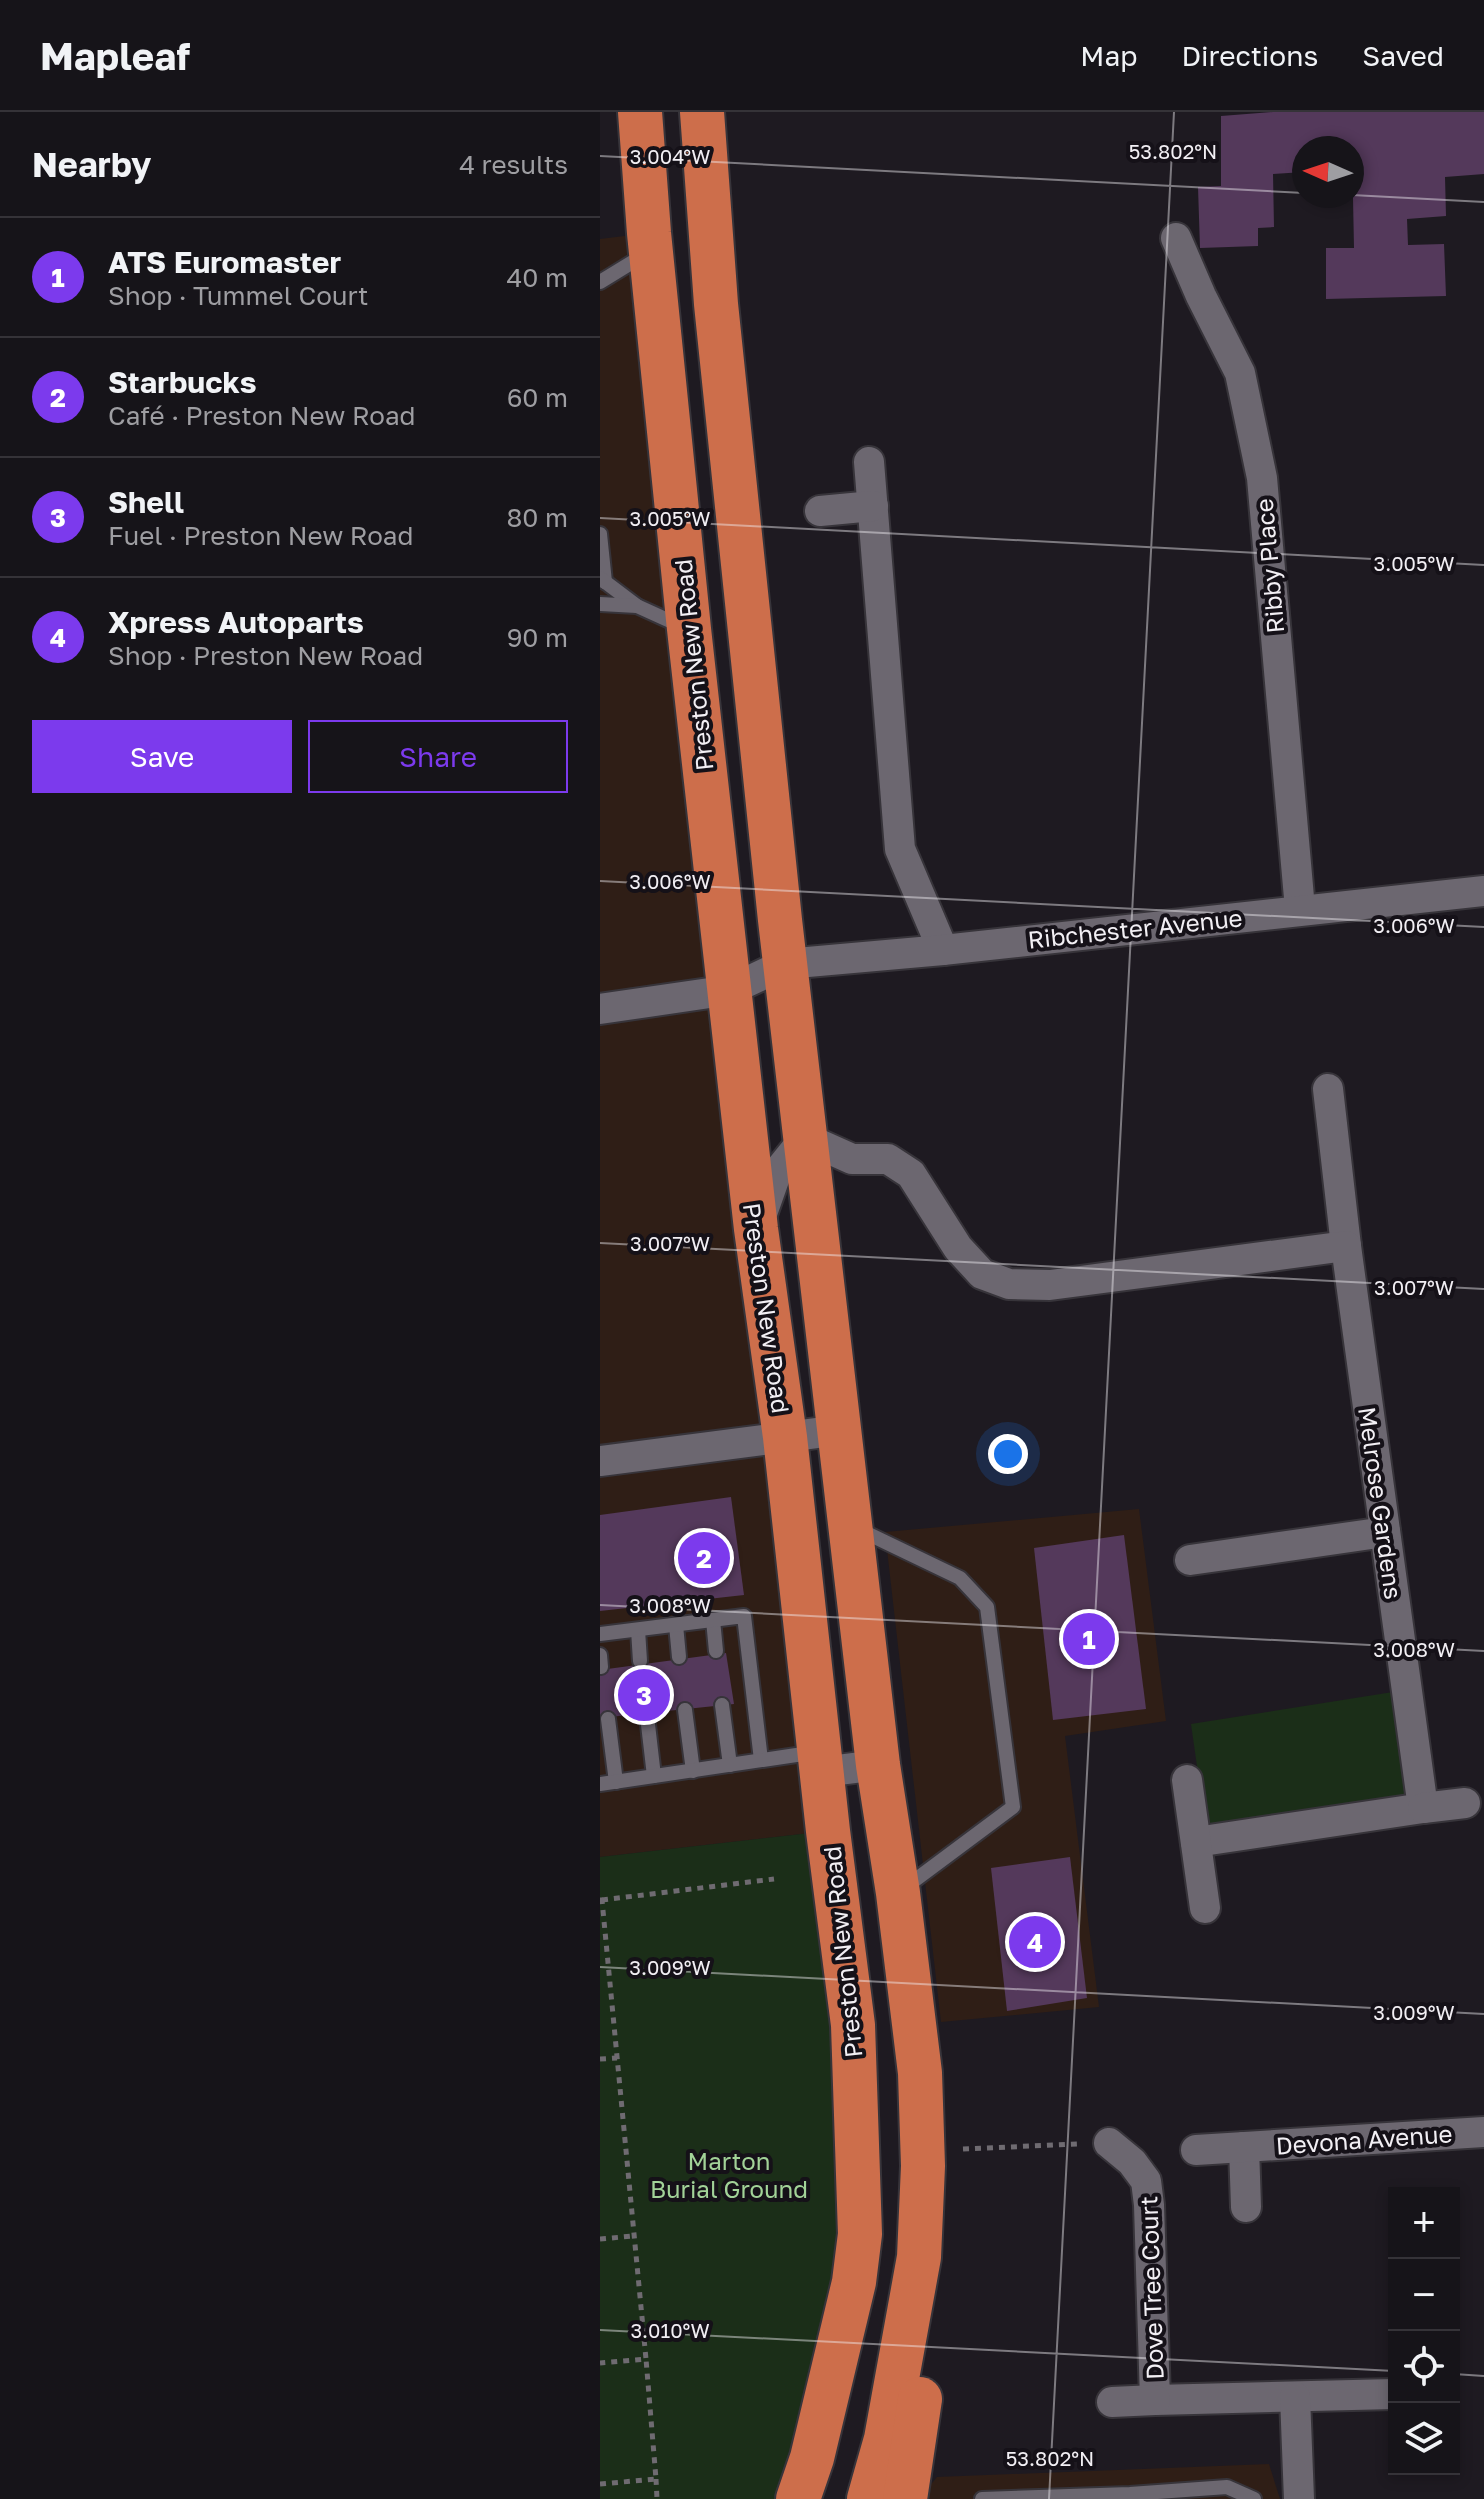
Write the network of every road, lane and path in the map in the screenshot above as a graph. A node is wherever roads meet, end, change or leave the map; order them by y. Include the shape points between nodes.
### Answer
1 (640, 112) edge
2 (702, 112) edge
3 (1176, 238) dead end
4 (651, 250) junction
5 (600, 282) edge
6 (869, 462) dead end
7 (873, 506) junction
8 (820, 511) dead end
9 (600, 534) edge
10 (602, 580) edge
11 (600, 604) edge
12 (637, 606) junction
13 (689, 629) junction
14 (1484, 891) edge
15 (1300, 909) junction
16 (943, 950) junction
17 (785, 964) junction
18 (730, 990) junction
19 (603, 1003) edge
20 (1328, 1089) dead end
21 (745, 1132) junction
22 (805, 1138) junction
23 (852, 1159) junction
24 (776, 1174) junction
25 (813, 1199) junction
26 (756, 1229) junction
27 (1346, 1246) junction
28 (840, 1430) junction
29 (785, 1437) junction
30 (600, 1461) edge
31 (851, 1525) junction
32 (1385, 1532) junction
33 (1190, 1560) dead end
34 (713, 1620) junction
35 (676, 1625) junction
36 (638, 1630) junction
37 (600, 1634) edge
38 (716, 1651) dead end
39 (679, 1657) dead end
40 (640, 1661) dead end
41 (722, 1705) dead end
42 (685, 1710) dead end
43 (647, 1716) dead end
44 (608, 1719) dead end
45 (761, 1760) junction
46 (730, 1765) junction
47 (878, 1765) junction
48 (693, 1771) junction
49 (822, 1772) junction
50 (654, 1776) junction
51 (1187, 1780) dead end
52 (616, 1782) junction
53 (600, 1784) edge
54 (1465, 1803) dead end
55 (1423, 1808) junction
56 (1196, 1842) junction
57 (774, 1879) dead end
58 (898, 1893) junction
59 (601, 1900) edge
60 (1205, 1908) dead end
61 (617, 2058) junction
62 (600, 2059) edge
63 (1484, 2132) edge
64 (1109, 2143) joint
65 (1244, 2147) junction
66 (1196, 2150) dead end
67 (923, 2158) junction
68 (1246, 2207) dead end
69 (633, 2236) junction
70 (600, 2239) edge
71 (646, 2359) junction
72 (600, 2363) edge
73 (1388, 2394) edge
74 (1295, 2397) junction
75 (1155, 2400) junction
76 (1112, 2402) dead end
77 (875, 2478) edge
78 (656, 2479) junction
79 (600, 2484) edge
80 (1199, 2494) edge
81 (657, 2499) edge
82 (798, 2499) edge
83 (842, 2499) edge
84 (905, 2499) edge
85 (982, 2499) edge
86 (1254, 2499) edge
87 (1299, 2499) edge

1 - 4 highway, Preston New Road
2 - 17 highway via 716,304
3 - 15 street, Ribby Place via 1240,373 1262,478
4 - 5 lane
4 - 13 highway, Preston New Road
6 - 7 street
7 - 8 street
7 - 16 street via 900,849
9 - 10 lane
10 - 12 lane
11 - 12 lane
12 - 13 lane
13 - 18 highway, Preston New Road
14 - 15 street, Ribchester Avenue
15 - 16 street, Ribchester Avenue
16 - 17 street, Ribchester Avenue
17 - 18 street
17 - 22 highway
18 - 19 street
18 - 21 highway, Preston New Road
20 - 27 street, Melrose Gardens
21 - 24 street
21 - 26 highway, Preston New Road
22 - 23 street
22 - 24 street
22 - 25 highway
23 - 25 street
23 - 27 street via 888,1159 911,1174 958,1248 982,1274 1009,1284 1050,1285
24 - 25 street
24 - 26 street
25 - 28 highway
26 - 29 highway, Preston New Road
27 - 32 street, Melrose Gardens
28 - 29 street
28 - 31 highway
29 - 30 street
29 - 49 highway, Preston New Road
31 - 47 highway
31 - 58 lane via 960,1578 987,1607 1009,1767 1013,1807
32 - 33 street
32 - 55 street, Melrose Gardens
34 - 35 lane
34 - 38 lane
34 - 45 lane via 744,1616
35 - 36 lane
35 - 39 lane
36 - 37 lane
36 - 40 lane
41 - 46 lane
42 - 48 lane
43 - 50 lane
44 - 52 lane
45 - 46 lane
45 - 49 lane via 803,1754
46 - 48 lane
47 - 49 street
47 - 58 highway
48 - 50 lane
49 - 82 highway, Preston New Road via 853,2025 860,2234 843,2336
50 - 52 lane
51 - 56 street
52 - 53 lane
54 - 55 street
55 - 56 street
56 - 60 street
57 - 59 path
58 - 67 highway via 920,2073
59 - 61 path
61 - 62 path
61 - 69 path
63 - 65 street, Devona Avenue
64 - 67 path
64 - 75 street, Dove Tree Court via 1146,2181
65 - 66 street, Devona Avenue
65 - 68 street, Devona Avenue
67 - 77 highway via 919,2257
67 - 84 highway via 929,2328
69 - 70 path
69 - 71 path
71 - 72 path
71 - 78 path
73 - 74 street, Dove Tree Court
74 - 75 street, Dove Tree Court
74 - 87 street
75 - 76 street, Dove Tree Court
77 - 83 highway
78 - 79 path
78 - 81 path
80 - 85 lane
80 - 86 lane via 1227,2487

